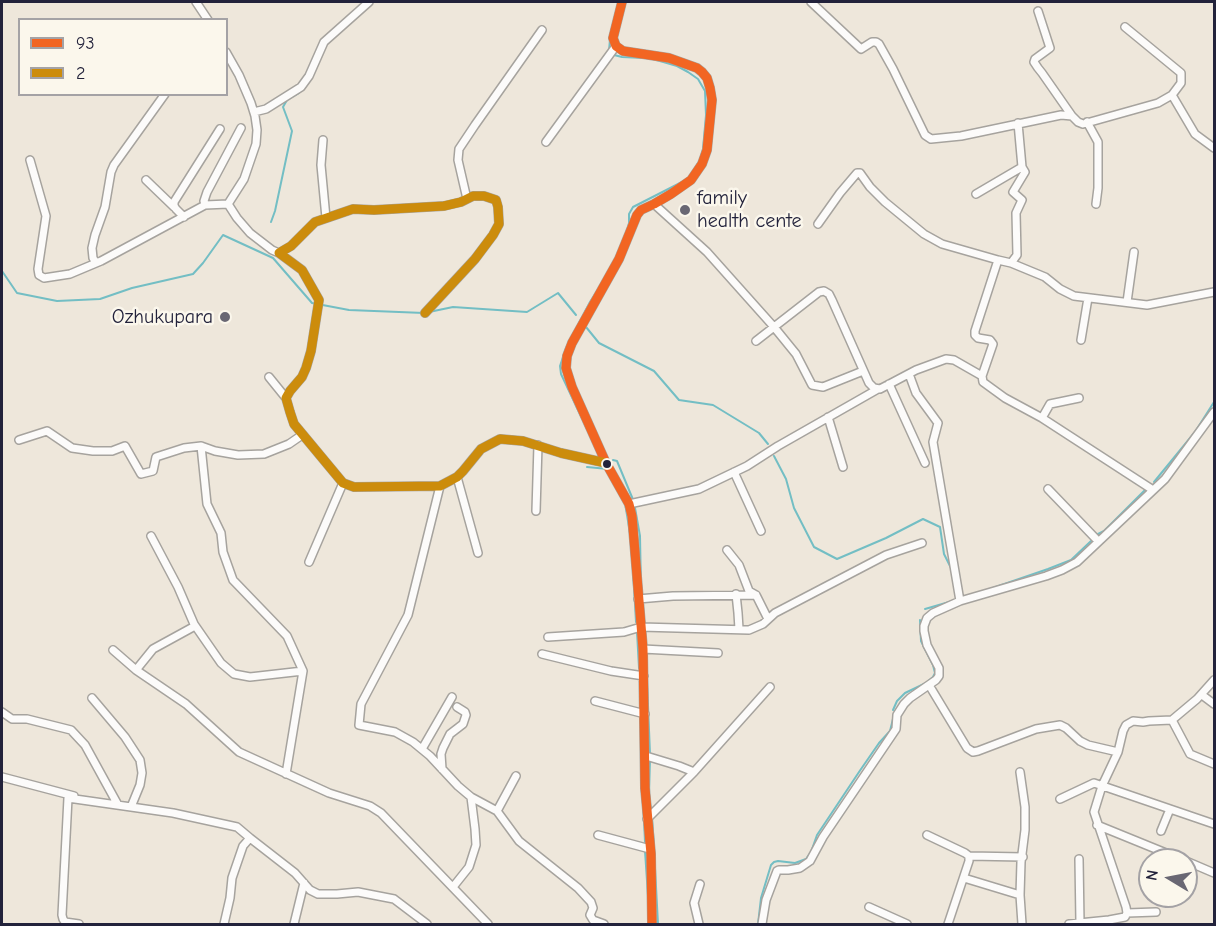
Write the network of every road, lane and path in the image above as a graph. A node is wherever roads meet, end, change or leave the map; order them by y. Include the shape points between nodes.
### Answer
1 (196, 2) edge
2 (369, 2) edge
3 (622, 2) edge
4 (811, 2) edge
5 (1038, 11) dead end
6 (207, 18) edge
7 (1125, 27) dead end
8 (542, 30) dead end
9 (616, 46) junction
10 (228, 56) edge
11 (164, 96) edge
12 (1172, 96) junction
13 (254, 112) junction
14 (1072, 116) junction
15 (1087, 122) junction
16 (1018, 123) junction
17 (241, 128) dead end
18 (220, 129) dead end
19 (323, 140) dead end
20 (546, 142) dead end
21 (1215, 148) edge
22 (30, 160) dead end
23 (1022, 167) junction
24 (146, 180) dead end
25 (976, 194) dead end
26 (467, 200) junction
27 (228, 204) junction
28 (654, 204) junction
29 (1096, 204) dead end
30 (205, 205) junction
31 (176, 209) junction
32 (184, 217) junction
33 (326, 219) junction
34 (818, 224) dead end
35 (1134, 252) dead end
36 (279, 253) junction
37 (998, 260) junction
38 (96, 263) junction
39 (1011, 263) junction
40 (1215, 292) edge
41 (1088, 298) junction
42 (1127, 302) junction
43 (425, 313) dead end
44 (774, 327) junction
45 (1081, 340) dead end
46 (756, 341) dead end
47 (863, 371) junction
48 (909, 374) junction
49 (982, 376) junction
50 (269, 377) dead end
51 (889, 384) junction
52 (878, 389) junction
53 (286, 398) junction
54 (1078, 398) dead end
55 (1215, 412) edge
56 (828, 417) junction
57 (1042, 418) junction
58 (302, 435) junction
59 (19, 440) dead end
60 (538, 445) junction
61 (201, 446) junction
62 (606, 463) junction
63 (926, 463) dead end
64 (843, 467) dead end
65 (734, 472) junction
66 (457, 477) junction
67 (342, 483) junction
68 (440, 486) junction
69 (1048, 489) dead end
70 (1153, 490) junction
71 (629, 504) junction
72 (536, 511) dead end
73 (761, 531) dead end
74 (151, 536) dead end
75 (1098, 541) junction
76 (922, 543) dead end
77 (728, 550) dead end
78 (478, 553) dead end
79 (309, 562) dead end
80 (735, 594) junction
81 (756, 595) junction
82 (960, 598) junction
83 (638, 599) junction
84 (768, 619) junction
85 (195, 626) junction
86 (641, 627) junction
87 (739, 629) junction
88 (548, 637) dead end
89 (643, 649) junction
90 (113, 650) dead end
91 (718, 653) dead end
92 (542, 654) dead end
93 (136, 670) junction
94 (303, 671) junction
95 (644, 676) junction
96 (1215, 681) edge
97 (928, 685) junction
98 (770, 687) dead end
99 (1202, 694) junction
100 (452, 697) dead end
101 (92, 698) dead end
102 (595, 701) dead end
103 (1215, 704) edge
104 (457, 707) dead end
105 (2, 712) edge
106 (645, 714) junction
107 (1172, 720) junction
108 (422, 749) junction
109 (1118, 752) junction
110 (645, 756) junction
111 (1215, 764) edge
112 (442, 769) junction
113 (694, 772) junction
114 (1020, 772) dead end
115 (286, 774) junction
116 (516, 776) dead end
117 (2, 777) edge
118 (1101, 786) junction
119 (471, 797) junction
120 (1060, 799) dead end
121 (103, 803) junction
122 (118, 805) junction
123 (131, 807) junction
124 (1170, 809) junction
125 (497, 811) junction
126 (647, 819) junction
127 (1215, 824) edge
128 (1097, 825) junction
129 (1161, 831) dead end
130 (598, 835) dead end
131 (927, 835) dead end
132 (250, 838) junction
133 (1153, 848) edge
134 (650, 849) junction
135 (969, 856) junction
136 (1023, 857) junction
137 (1079, 859) dead end
138 (1198, 866) edge
139 (1215, 873) edge
140 (964, 878) junction
141 (304, 883) junction
142 (700, 884) dead end
143 (453, 887) junction
144 (1020, 895) junction
145 (869, 907) dead end
146 (1156, 912) dead end
147 (1127, 914) junction
148 (1080, 923) edge
149 (79, 924) edge
150 (224, 924) edge
151 (294, 924) edge
152 (427, 924) edge
153 (488, 924) edge
154 (604, 924) edge
155 (652, 924) edge
156 (699, 924) edge
157 (762, 924) edge
158 (907, 924) edge
159 (948, 924) edge
160 (1022, 924) edge
161 (1070, 924) edge

1 - 6 street
2 - 13 street via 324,42 301,87
3 - 9 street via 613,38
4 - 16 street via 861,49 872,42 879,44 928,138 961,136
5 - 14 street via 1050,48 1034,62
7 - 12 street via 1181,73 1181,83
8 - 26 street via 459,149
9 - 20 street
9 - 28 street via 697,68 710,88 707,150 702,164 691,180
10 - 13 street
11 - 38 street via 111,172 92,248
12 - 15 street
12 - 21 street via 1195,134
13 - 27 street via 256,144 244,179
14 - 15 street via 1080,123
14 - 16 street
15 - 29 street via 1098,142
16 - 23 street
17 - 30 street via 207,192
18 - 31 street via 174,202
19 - 33 street
22 - 38 street via 46,216 39,275 48,278 70,274
23 - 25 street
23 - 39 street via 1025,172 1013,192 1022,200 1016,213 1017,255
24 - 31 street
26 - 33 street via 444,206 353,209
26 - 43 street via 473,196 496,200 499,224 475,259
27 - 30 street
27 - 36 street via 250,233
28 - 44 street via 707,252
28 - 62 street via 637,215 619,259 567,356 568,378
30 - 32 street
31 - 32 street
32 - 38 street
33 - 36 street via 315,222
34 - 37 street via 860,173 885,202 924,234 942,244
35 - 42 street
36 - 53 street via 302,270 319,300 306,368
37 - 39 street
37 - 49 street via 975,331 978,338 993,344
39 - 41 street via 1045,277 1066,293
40 - 42 street via 1159,304
41 - 42 street
41 - 45 street
44 - 46 street
44 - 47 street via 796,354 812,386 823,387
44 - 47 street via 819,292 826,292
47 - 52 street via 869,383
48 - 49 street via 946,359
48 - 51 street
48 - 82 street via 916,393 938,423 933,442
49 - 57 street via 983,382 1005,399
50 - 53 street
51 - 52 street
51 - 63 street
52 - 56 street
53 - 58 street
54 - 57 street via 1050,404
55 - 70 street
56 - 64 street
56 - 65 street
57 - 70 street
58 - 61 street via 264,453 238,455
58 - 67 street
59 - 61 street via 47,431 72,448 93,452 125,446 141,474 153,471 156,457
60 - 62 street
60 - 66 street via 500,439 481,449
60 - 72 street
61 - 94 street via 207,504 221,534 233,579 287,636
62 - 71 street
65 - 71 street via 699,489
65 - 73 street
66 - 68 street
66 - 78 street
67 - 68 street via 354,487
67 - 79 street
68 - 108 street via 408,615 361,704 359,725 395,732
69 - 75 street
70 - 75 street
71 - 83 street
74 - 85 street
75 - 82 street via 1077,562 1062,570
76 - 84 street via 886,555
77 - 81 street via 749,591
80 - 81 street
80 - 83 street
80 - 87 street
81 - 84 street
82 - 97 street via 926,620 927,645 940,673
83 - 86 street
84 - 87 street via 749,630
85 - 93 street via 153,649
85 - 94 street via 221,663 234,674 250,677
86 - 87 street
86 - 88 street via 624,632
86 - 89 street
89 - 91 street
89 - 95 street
90 - 93 street
92 - 95 street
93 - 115 street via 186,704 239,752
94 - 115 street
95 - 106 street
96 - 99 street
97 - 109 street via 972,752 1036,729 1060,725 1088,745
97 - 157 street via 902,707 896,729 810,861 800,868 777,871
98 - 113 street
99 - 103 street
99 - 107 street
100 - 108 street
101 - 123 street via 140,760 140,785
102 - 106 street
104 - 112 street via 466,715 443,748
105 - 122 street via 12,719 71,730 85,745
106 - 110 street
107 - 109 street via 1129,723
107 - 111 street via 1190,754
108 - 112 street
109 - 118 street
110 - 113 street
110 - 126 street
112 - 119 street
113 - 126 street
114 - 136 street via 1025,807
115 - 143 street via 381,813
116 - 125 street
117 - 121 street
118 - 120 street via 1094,783
118 - 124 street
118 - 128 street via 1094,813
119 - 125 street
119 - 143 street via 476,845 470,867
121 - 122 street
121 - 149 street via 68,798 62,915 65,922
122 - 123 street
123 - 132 street via 237,827
124 - 127 street
124 - 129 street
125 - 154 street via 519,842 578,888 591,902 593,920
126 - 134 street
128 - 133 street
128 - 147 street
130 - 134 street
131 - 135 street
132 - 141 street
132 - 150 street via 243,846 232,878
134 - 155 street
135 - 136 street
135 - 140 street
136 - 144 street
137 - 148 street
138 - 139 street
140 - 144 street
140 - 159 street
141 - 151 street
141 - 152 street via 318,894 358,892 394,899
142 - 156 street via 694,903
143 - 153 street
144 - 160 street
145 - 158 street
146 - 147 street
147 - 148 street
148 - 161 street

